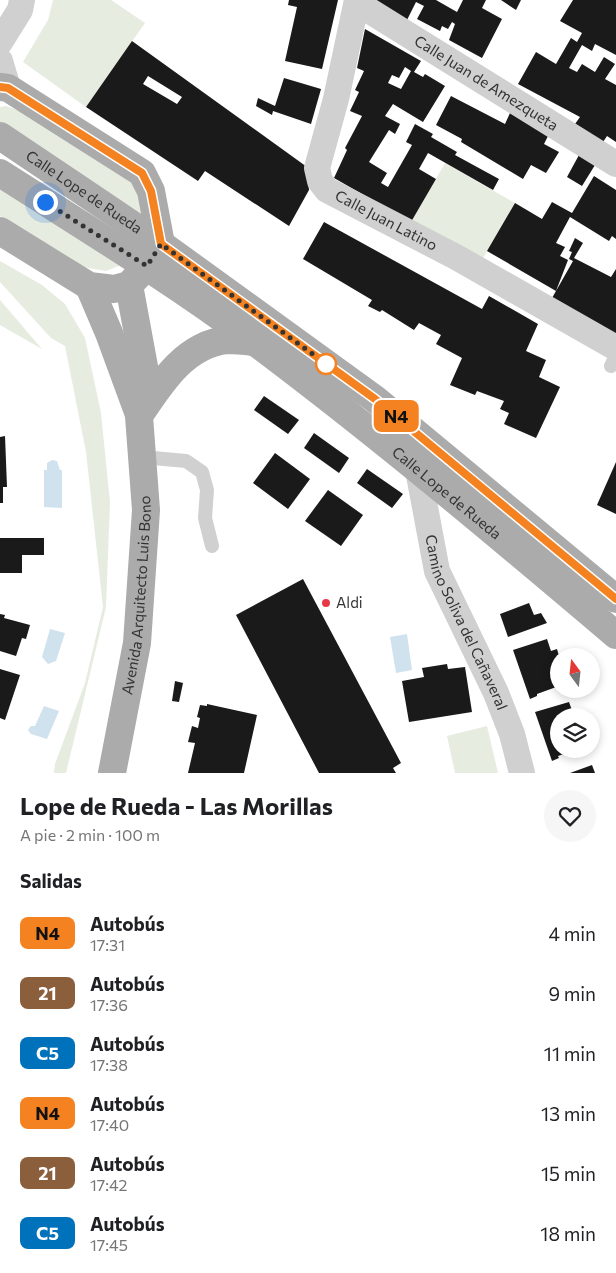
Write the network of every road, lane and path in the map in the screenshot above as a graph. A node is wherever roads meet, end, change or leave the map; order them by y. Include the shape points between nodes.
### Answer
1 (22, 0) edge
2 (357, 2) edge
3 (0, 42) edge
4 (0, 61) edge
5 (4, 88) edge
6 (0, 136) edge
7 (616, 164) edge
8 (0, 173) edge
9 (0, 231) edge
10 (161, 244) junction
11 (138, 276) junction
12 (89, 286) junction
13 (254, 342) junction
14 (614, 357) edge
15 (139, 416) junction
16 (142, 457) junction
17 (418, 470) junction
18 (212, 546) dead end
19 (616, 599) edge
20 (616, 636) edge
21 (112, 773) edge
22 (522, 773) edge

1 - 3 street via 20,10
2 - 7 street, Calle Juan de Amezqueta
2 - 14 street, Calle Juan Latino via 317,168 320,181 328,190 456,257
4 - 5 street
5 - 10 main road via 142,173 151,191
6 - 10 main road, Calle Lope de Rueda
8 - 11 main road, Calle Lope de Rueda
9 - 12 main road
10 - 11 main road
10 - 19 main road, Calle Lope de Rueda via 375,399
11 - 12 main road via 114,290
11 - 13 main road, Calle Lope de Rueda
11 - 15 main road, Avenida Arquitecto Luis Bono via 145,372
12 - 15 main road, Avenida Arquitecto Luis Bono
13 - 15 main road via 226,340 199,348 172,369
13 - 17 main road, Calle Lope de Rueda
15 - 16 main road, Avenida Arquitecto Luis Bono
16 - 18 lane via 186,461 202,472 207,490 205,518
16 - 21 main road, Avenida Arquitecto Luis Bono via 146,510 137,643
17 - 20 main road, Calle Lope de Rueda
17 - 22 street, Camino Soliva del Cañaveral via 437,571 496,693 512,734

